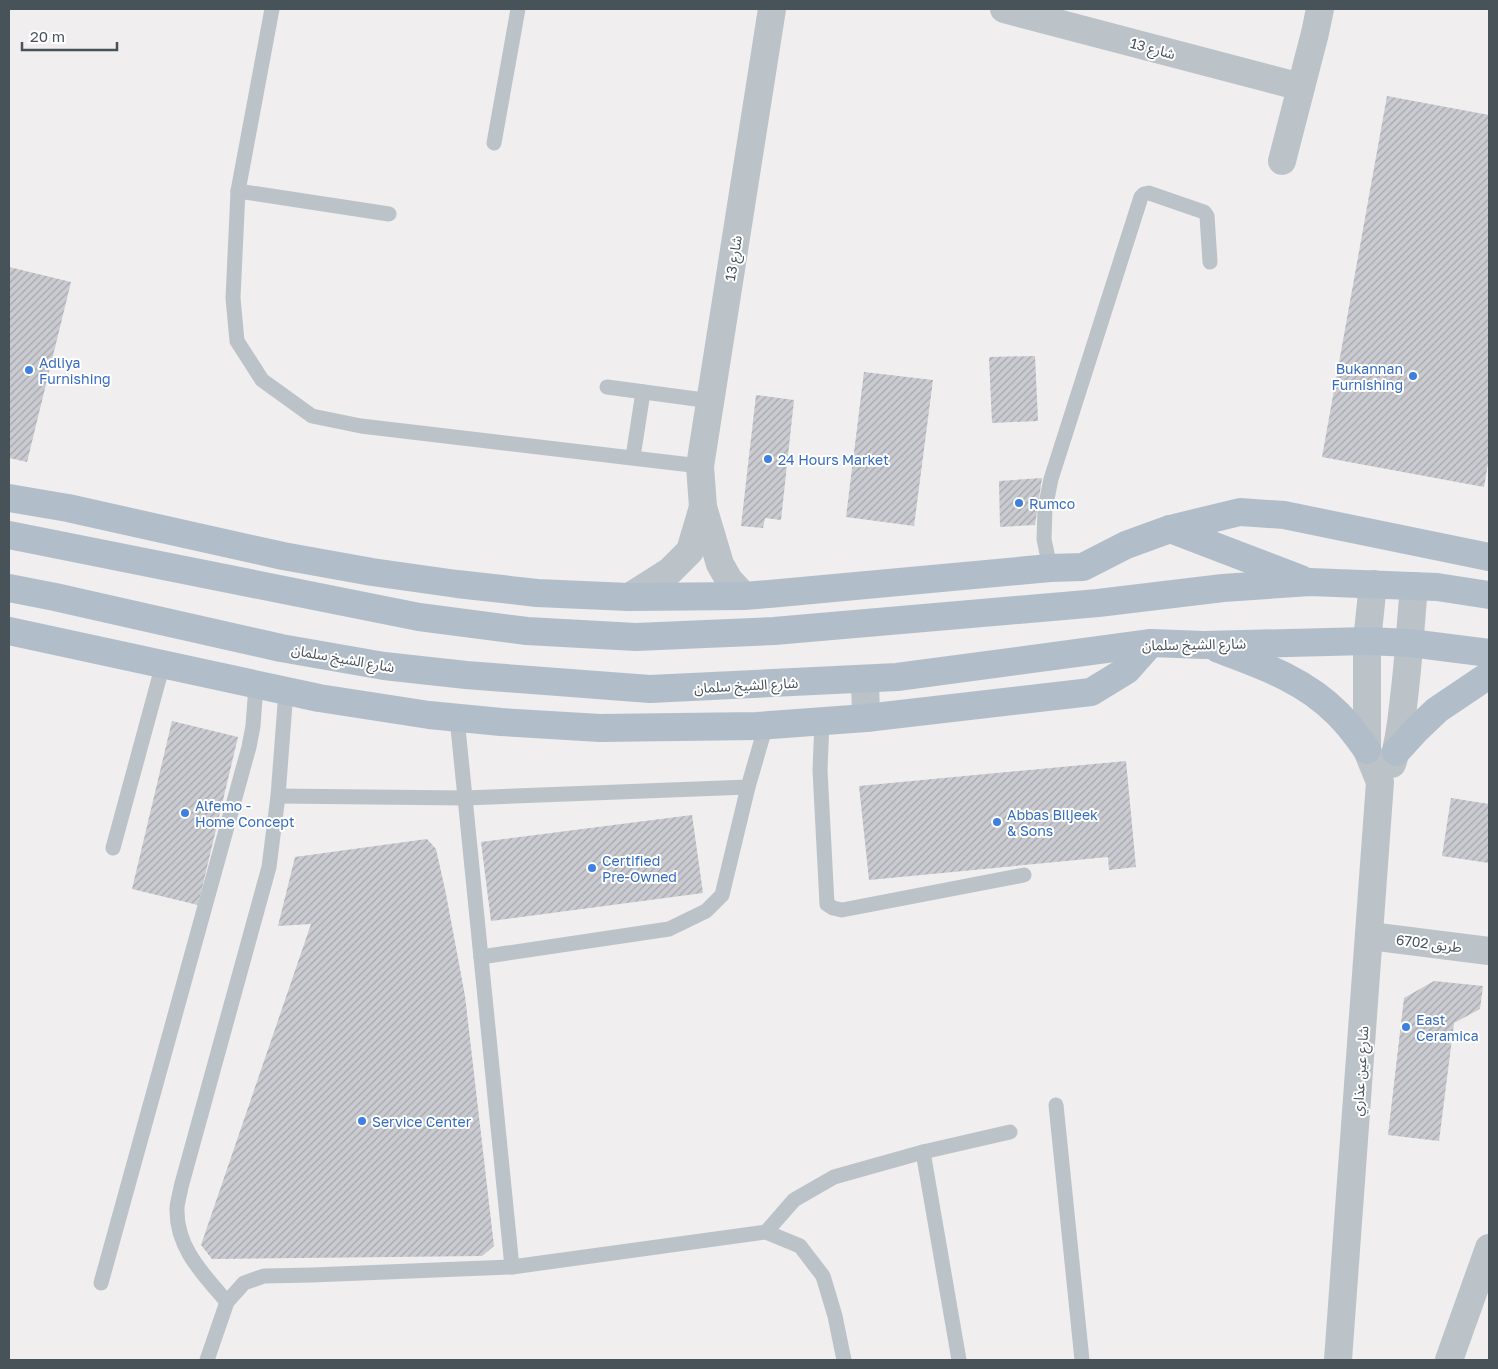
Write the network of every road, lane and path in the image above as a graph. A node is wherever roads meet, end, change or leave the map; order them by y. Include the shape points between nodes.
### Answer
1 (272, 9) edge
2 (518, 9) edge
3 (772, 9) edge
4 (1004, 9) edge
5 (1320, 9) edge
6 (1301, 87) junction
7 (494, 143) dead end
8 (1282, 161) dead end
9 (238, 191) junction
10 (389, 214) dead end
11 (1210, 262) dead end
12 (607, 387) dead end
13 (643, 392) junction
14 (711, 401) junction
15 (632, 457) junction
16 (700, 466) junction
17 (9, 498) edge
18 (703, 508) junction
19 (1170, 529) junction
20 (9, 535) edge
21 (1489, 557) edge
22 (1050, 568) junction
23 (1310, 582) junction
24 (1373, 584) junction
25 (1414, 586) junction
26 (9, 588) edge
27 (1489, 595) edge
28 (744, 596) junction
29 (629, 597) junction
30 (10, 637) edge
31 (1367, 641) junction
32 (1151, 642) junction
33 (1410, 643) junction
34 (1204, 645) junction
35 (1489, 653) edge
36 (163, 664) junction
37 (1489, 677) edge
38 (865, 679) junction
39 (256, 685) junction
40 (286, 691) junction
41 (457, 718) junction
42 (866, 718) junction
43 (822, 721) junction
44 (766, 725) junction
45 (1367, 750) junction
46 (1396, 752) junction
47 (1380, 782) junction
48 (748, 788) junction
49 (278, 796) junction
50 (465, 798) junction
51 (114, 848) dead end
52 (1024, 875) dead end
53 (1370, 936) junction
54 (1489, 951) edge
55 (481, 958) junction
56 (1056, 1105) dead end
57 (1010, 1132) dead end
58 (923, 1152) junction
59 (766, 1232) junction
60 (1489, 1248) edge
61 (512, 1267) junction
62 (101, 1283) dead end
63 (227, 1302) junction
64 (207, 1360) edge
65 (844, 1360) edge
66 (959, 1360) edge
67 (1082, 1360) edge
68 (1338, 1360) edge
69 (1449, 1360) edge

1 - 9 lane
2 - 7 lane
3 - 14 street, شارع 13
4 - 6 street, شارع 13
5 - 6 street
6 - 8 street
9 - 10 lane
9 - 15 lane via 233,298 237,341 262,380 312,416 361,426
11 - 22 lane via 1207,216 1204,212 1148,193 1141,197 1051,479 1044,539
12 - 13 lane
13 - 14 lane
13 - 15 lane
14 - 16 street, شارع 13
15 - 16 lane
16 - 18 street, شارع 13
17 - 29 main road via 372,572 537,593
18 - 28 street via 720,564
18 - 29 street via 690,551 670,571
19 - 21 main road via 1240,512 1284,515
19 - 22 main road via 1082,566
19 - 23 main road
20 - 23 main road via 419,616 527,631 636,638 774,631
22 - 28 main road
23 - 24 main road
24 - 25 main road
24 - 31 street, شارع عين عذاري
25 - 27 main road
25 - 33 street, شارع عين عذاري
26 - 38 main road, شارع الشيخ سلمان via 281,648 466,676 650,689
28 - 29 main road
30 - 36 main road
31 - 33 main road, شارع الشيخ سلمان
31 - 34 main road, شارع الشيخ سلمان
31 - 45 street, شارع عين عذاري
32 - 34 main road, شارع الشيخ سلمان
32 - 38 main road, شارع الشيخ سلمان
32 - 42 main road via 1127,670 1091,692
33 - 35 main road, شارع الشيخ سلمان
33 - 46 street, شارع عين عذاري
34 - 45 main road via 1294,680 1338,713
36 - 39 main road
36 - 51 lane
37 - 46 main road via 1437,710
38 - 42 street
39 - 40 main road
39 - 62 lane via 249,747
40 - 41 main road
40 - 49 lane
41 - 44 main road via 600,728
41 - 50 lane
42 - 43 main road
43 - 44 main road
43 - 52 lane via 820,770 828,904 833,908 842,910
44 - 48 lane
45 - 47 street, شارع عين عذاري
46 - 47 street, شارع عين عذاري
47 - 53 street, شارع عين عذاري
48 - 50 lane
48 - 55 lane via 722,894 706,912 669,929
49 - 50 lane
49 - 63 lane via 269,867 177,1208 178,1231 187,1251
50 - 55 lane
53 - 54 street, طريق 6702
53 - 68 street, شارع عين عذاري
55 - 61 lane
56 - 67 lane
57 - 58 lane
58 - 59 lane via 834,1177 794,1200
58 - 66 lane
59 - 61 lane
59 - 65 lane via 800,1246 823,1276
60 - 69 street
61 - 63 lane via 264,1276 244,1283
63 - 64 lane

